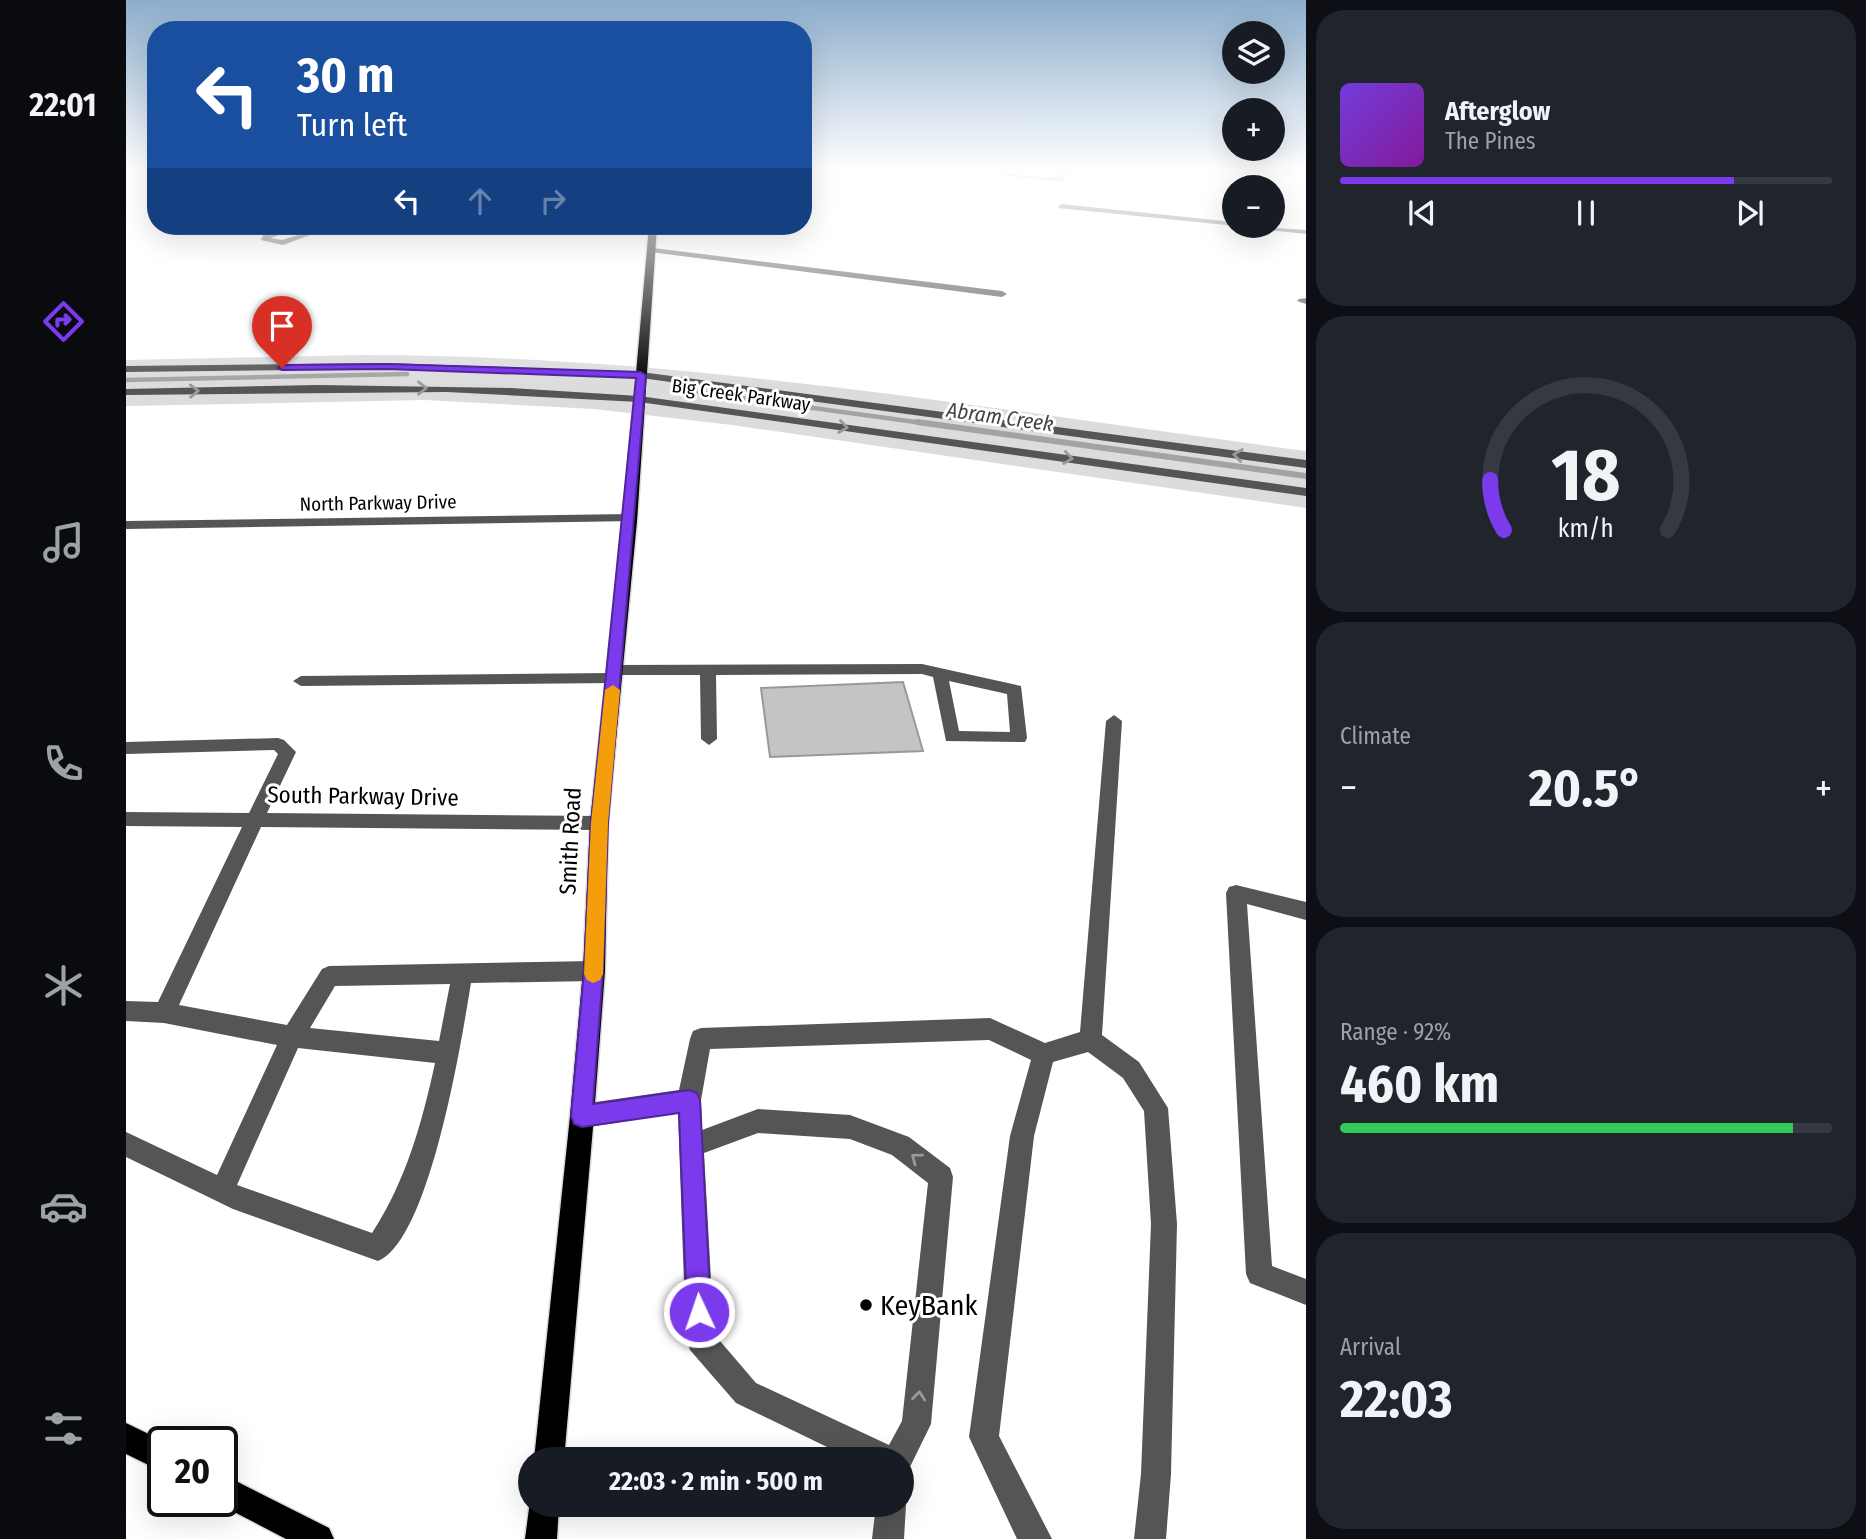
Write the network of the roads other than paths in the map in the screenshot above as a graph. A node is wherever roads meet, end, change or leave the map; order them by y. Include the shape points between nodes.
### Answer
1 (653, 243) edge
2 (653, 250) junction
3 (1002, 294) dead end
4 (126, 369) edge
5 (641, 375) junction
6 (126, 393) edge
7 (639, 399) junction
8 (1306, 464) edge
9 (1306, 492) edge
10 (630, 518) junction
11 (126, 525) edge
12 (708, 669) junction
13 (940, 673) junction
14 (614, 674) junction
15 (301, 681) dead end
16 (1114, 721) dead end
17 (709, 739) dead end
18 (126, 748) edge
19 (126, 819) edge
20 (254, 819) junction
21 (599, 823) junction
22 (1306, 911) edge
23 (594, 971) junction
24 (462, 974) junction
25 (126, 1011) edge
26 (164, 1013) junction
27 (292, 1037) junction
28 (1091, 1040) junction
29 (447, 1053) junction
30 (1044, 1054) junction
31 (689, 1100) junction
32 (582, 1116) junction
33 (126, 1144) edge
34 (691, 1146) junction
35 (222, 1191) junction
36 (1306, 1292) edge
37 (126, 1437) edge
38 (550, 1447) edge
39 (860, 1447) edge
40 (904, 1447) edge
41 (147, 1448) edge
42 (238, 1497) edge
43 (543, 1517) edge
44 (890, 1517) edge
45 (318, 1539) edge
46 (541, 1539) edge
47 (887, 1539) edge
48 (1036, 1539) edge
49 (1150, 1539) edge

1 - 2 main road, Smith Road
2 - 3 street
2 - 5 main road, Smith Road
4 - 5 street, Big Creek Parkway via 387,366
5 - 7 main road, Smith Road
8 -> 5 street, Big Creek Parkway
6 -> 7 street, Big Creek Parkway via 449,388
7 -> 9 street, Big Creek Parkway
7 - 10 main road, Smith Road
10 - 11 street, North Parkway Drive
10 - 14 main road, Smith Road
12 - 13 street via 922,669
12 - 14 street
12 - 17 street
13 - 13 street via 1015,690 1019,738 952,737
14 - 15 street
14 - 21 main road, Smith Road
16 - 28 street
18 - 20 street via 278,744 287,752
19 - 20 street, South Parkway Drive
20 - 21 street, South Parkway Drive
20 - 26 street
21 - 23 main road, Smith Road
22 - 36 street via 1236,893 1259,1273
23 - 24 street
23 - 32 main road, Smith Road
24 - 27 street via 329,976
24 - 29 street
25 - 26 street
26 - 27 street
27 - 29 street
27 - 35 street
28 - 30 street
28 - 49 street via 1131,1070 1156,1108 1164,1224
29 - 35 street via 435,1115 397,1222 378,1248
30 - 31 street via 990,1030 701,1039
30 - 48 street via 1021,1136 984,1437
31 - 32 street
31 - 34 street
32 - 38 main road, Smith Road
33 - 35 street
34 - 39 street via 700,1340 746,1393
40 -> 34 street via 916,1424 941,1177 900,1146 850,1126 758,1121
37 - 41 main road
42 - 45 main road
43 - 46 main road
44 - 47 street

